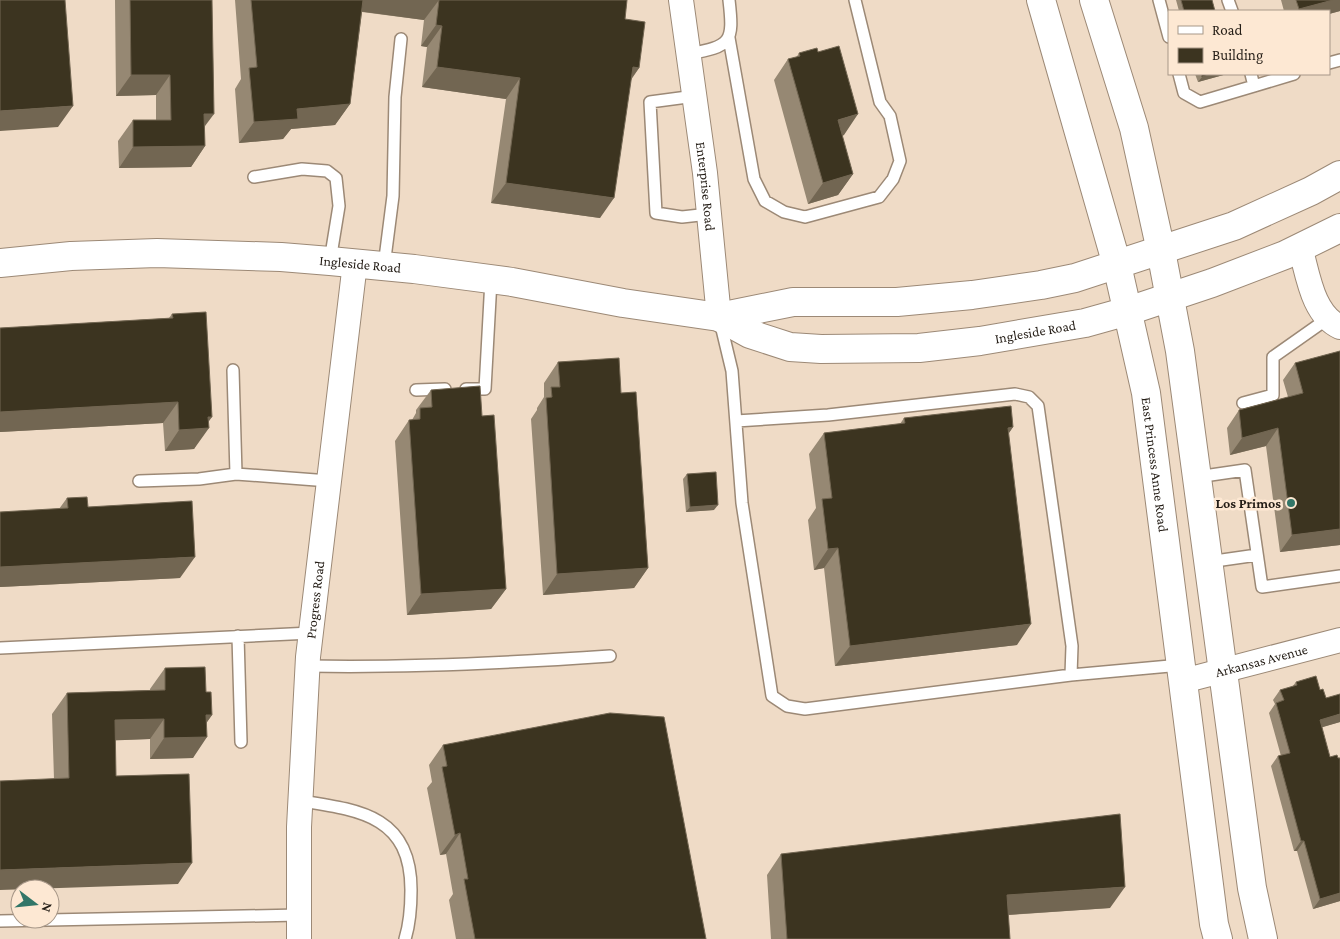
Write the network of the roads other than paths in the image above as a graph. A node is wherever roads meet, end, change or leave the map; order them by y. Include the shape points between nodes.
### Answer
1 (681, 0) edge
2 (729, 0) edge
3 (855, 0) edge
4 (1041, 0) edge
5 (1094, 0) edge
6 (1159, 0) edge
7 (1168, 33) edge
8 (729, 38) junction
9 (401, 39) dead end
10 (689, 54) junction
11 (1179, 75) edge
12 (1250, 75) edge
13 (1291, 75) edge
14 (1254, 86) junction
15 (695, 96) junction
16 (1340, 175) edge
17 (254, 177) dead end
18 (709, 214) junction
19 (1340, 228) edge
20 (1300, 247) junction
21 (1161, 251) junction
22 (343, 262) junction
23 (0, 263) edge
24 (384, 266) junction
25 (1117, 266) junction
26 (491, 280) junction
27 (1170, 297) junction
28 (1128, 311) junction
29 (719, 317) junction
30 (1334, 323) edge
31 (233, 370) dead end
32 (416, 390) dead end
33 (1243, 404) dead end
34 (736, 421) junction
35 (236, 474) junction
36 (1197, 477) junction
37 (139, 481) dead end
38 (329, 481) junction
39 (1257, 555) junction
40 (1208, 562) junction
41 (1340, 576) edge
42 (311, 633) junction
43 (238, 636) junction
44 (1340, 640) edge
45 (0, 648) edge
46 (610, 656) dead end
47 (308, 666) junction
48 (1223, 671) junction
49 (1182, 673) junction
50 (1072, 675) junction
51 (241, 742) dead end
52 (301, 801) junction
53 (299, 914) junction
54 (0, 921) edge
55 (299, 939) edge
56 (405, 939) edge
57 (1218, 939) edge
58 (1264, 939) edge

1 - 10 street, Enterprise Road
2 - 8 lane via 732,27
3 - 8 lane via 880,102 890,116 900,161 893,179 879,197 805,217 784,212 765,201 754,179
4 - 25 street, East Princess Anne Road
5 - 21 street via 1134,128
6 - 7 lane
8 - 10 lane via 712,50
9 - 24 lane via 393,196
10 - 15 street, Enterprise Road
11 - 14 lane via 1184,93 1200,102
12 - 14 lane
13 - 14 lane
15 - 18 street, Enterprise Road
15 - 18 lane via 650,102 656,213 682,217
16 - 21 street, Ingleside Road via 1234,226
17 - 22 lane via 302,169 327,171 336,178
18 - 29 street, Enterprise Road
19 - 20 street, Ingleside Road
20 - 27 street, Ingleside Road
20 - 30 street via 1317,306
21 - 25 street, Ingleside Road
21 - 27 street
22 - 23 street, Ingleside Road via 157,253
22 - 24 street, Ingleside Road
22 - 38 street, Progress Road
24 - 26 street, Ingleside Road
25 - 28 street, East Princess Anne Road
25 - 29 street, Ingleside Road via 1076,278 972,296 897,302 793,302
26 - 29 street, Ingleside Road
26 - 32 lane via 485,389
27 - 28 street, Ingleside Road
27 - 36 street
28 - 29 street, Ingleside Road via 1086,323 980,341 919,348 854,349 790,347 750,334
28 - 49 street, East Princess Anne Road via 1146,393
29 - 34 lane via 732,371
30 - 33 lane via 1273,358 1274,395
31 - 35 lane
34 - 50 lane via 828,415 1015,394 1029,397 1038,406 1072,646
34 - 50 lane via 742,503 772,696 787,706 805,708
35 - 37 lane
35 - 38 lane
36 - 39 lane via 1245,470
36 - 40 street
38 - 42 street, Progress Road
39 - 40 lane
39 - 41 lane via 1262,587
40 - 48 street
42 - 43 lane
42 - 47 street, Progress Road
43 - 45 lane
43 - 51 lane
44 - 48 street, Arkansas Avenue
46 - 47 lane via 382,667
47 - 52 street, Progress Road
48 - 49 street, Arkansas Avenue
48 - 58 street via 1252,888
49 - 50 lane
49 - 57 street, East Princess Anne Road
52 - 53 street, Progress Road
52 - 56 lane via 365,814 391,830 408,859 411,880
53 - 54 lane
53 - 55 street, Progress Road

